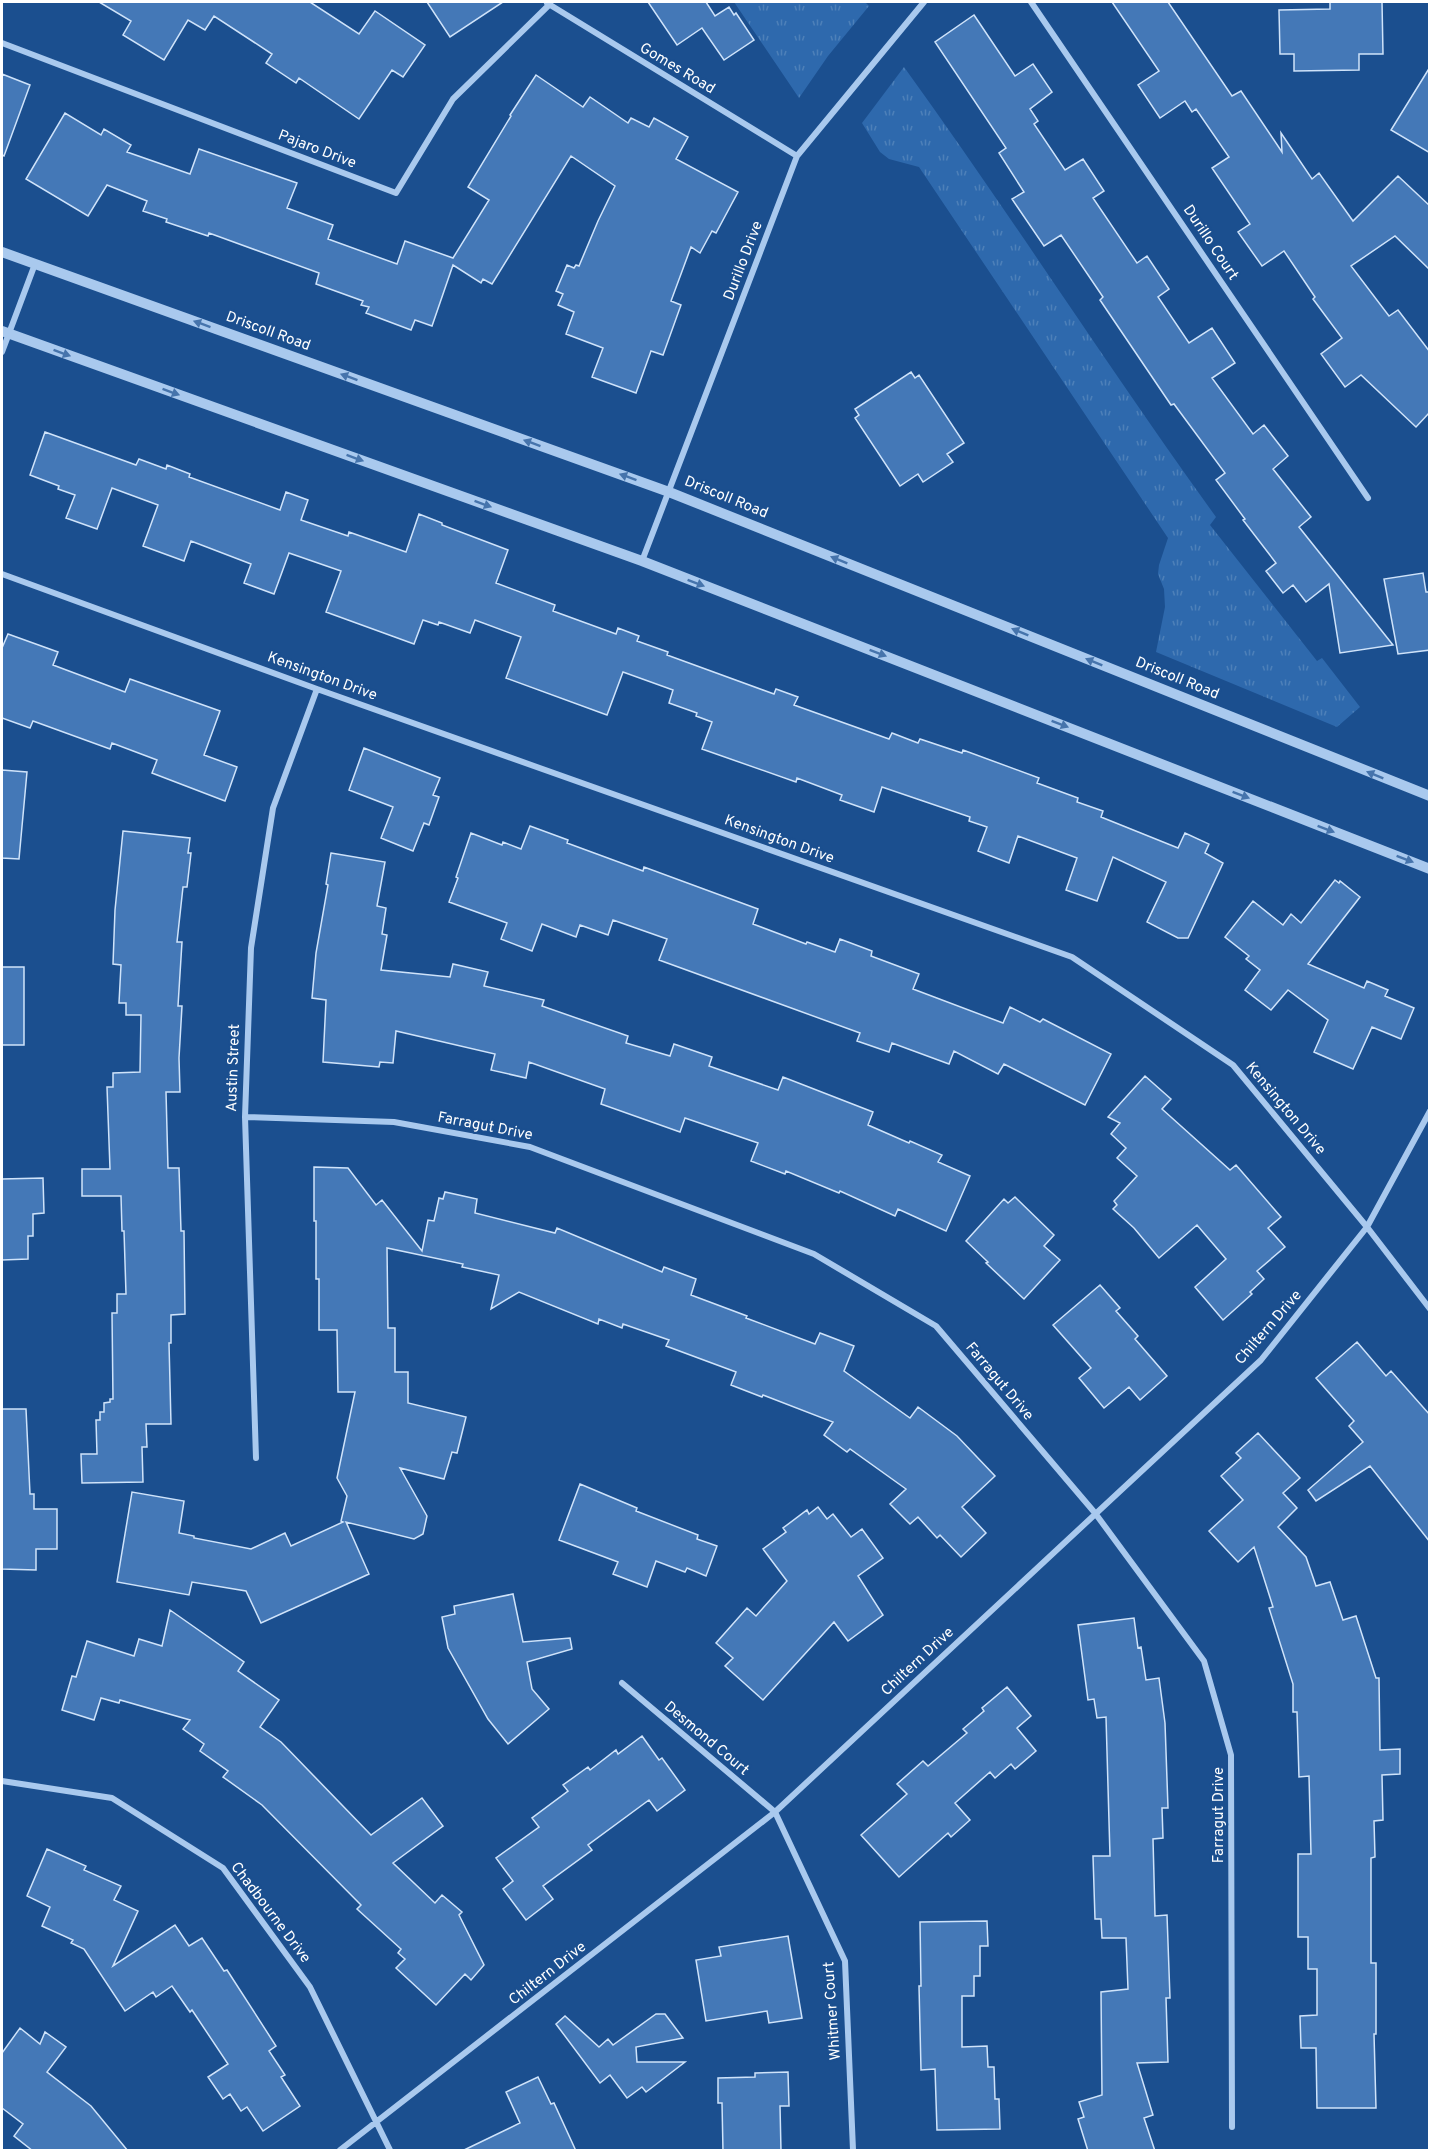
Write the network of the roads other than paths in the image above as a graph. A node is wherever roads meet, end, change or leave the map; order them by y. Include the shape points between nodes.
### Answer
1 (924, 2) edge
2 (1031, 2) edge
3 (548, 3) edge
4 (2, 43) edge
5 (797, 156) junction
6 (2, 252) edge
7 (35, 264) junction
8 (5, 332) edge
9 (2, 352) edge
10 (669, 492) junction
11 (1368, 498) dead end
12 (642, 561) junction
13 (2, 574) edge
14 (317, 688) junction
15 (1430, 796) edge
16 (1430, 869) edge
17 (1430, 1111) edge
18 (244, 1117) junction
19 (1367, 1227) junction
20 (1430, 1309) edge
21 (256, 1458) dead end
22 (1095, 1513) junction
23 (622, 1683) dead end
24 (2, 1781) edge
25 (775, 1812) junction
26 (377, 2123) junction
27 (1232, 2127) dead end
28 (340, 2151) edge
29 (390, 2151) edge
30 (853, 2151) edge

1 - 5 street, Durillo Drive
2 - 11 street, Durillo Court
3 - 4 street, Pajaro Drive via 453,99 396,193
3 - 5 street, Gomes Road
5 - 10 street, Durillo Drive
6 - 7 street, Driscoll Road
7 - 8 street
10 -> 7 street, Driscoll Road
8 - 9 street
8 -> 12 street
10 - 12 street, Durillo Drive
15 -> 10 street, Driscoll Road
12 -> 16 street
13 - 14 street, Kensington Drive
14 - 18 street, Austin Street via 273,808 250,948
14 - 19 street, Kensington Drive via 1072,957 1233,1065
17 - 19 street, Chiltern Drive
18 - 21 street, Austin Street
18 - 22 street, Farragut Drive via 394,1122 530,1147 814,1254 936,1326
19 - 20 street, Kensington Drive
19 - 22 street, Chiltern Drive via 1261,1360
22 - 25 street, Chiltern Drive
22 - 27 street, Farragut Drive via 1204,1661 1231,1755
23 - 25 street, Desmond Court
24 - 26 street, Chadbourne Drive via 112,1798 223,1868 310,1988
25 - 26 street, Chiltern Drive
25 - 30 street, Whitmer Court via 845,1961
26 - 28 street, Chiltern Drive
26 - 29 street, Chadbourne Drive

